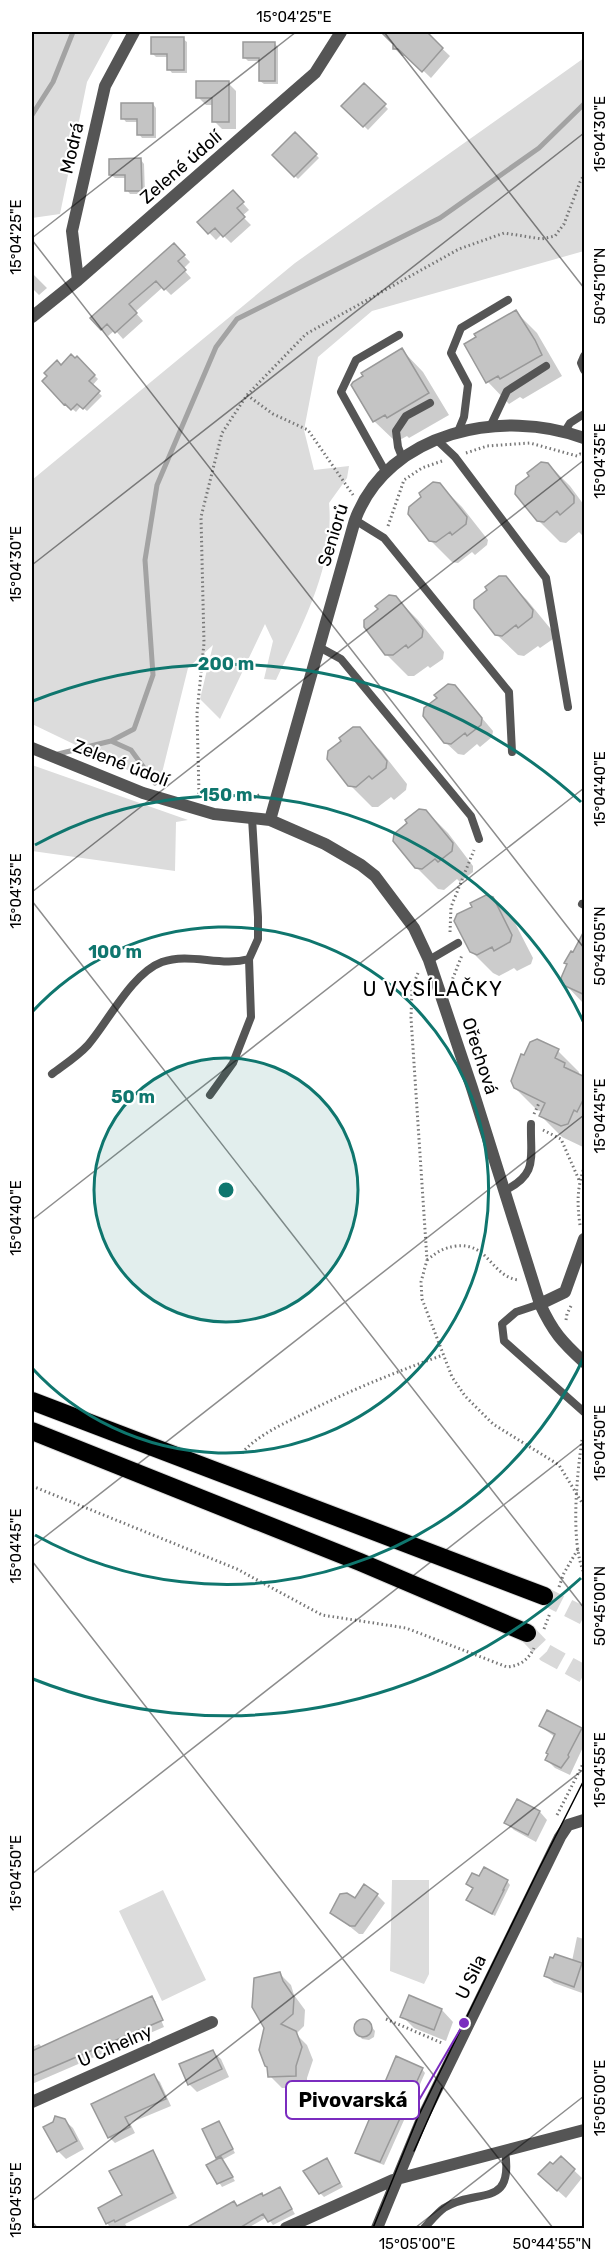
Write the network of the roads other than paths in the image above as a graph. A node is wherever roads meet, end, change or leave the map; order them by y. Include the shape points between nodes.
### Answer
1 (134, 32) edge
2 (341, 32) edge
3 (78, 280) junction
4 (508, 300) dead end
5 (32, 317) edge
6 (399, 335) dead end
7 (585, 356) edge
8 (546, 366) dead end
9 (585, 370) edge
10 (430, 403) dead end
11 (585, 414) edge
12 (490, 427) junction
13 (565, 431) junction
14 (457, 434) junction
15 (585, 438) edge
16 (437, 440) junction
17 (402, 458) junction
18 (386, 471) junction
19 (355, 520) junction
20 (319, 647) junction
21 (567, 707) dead end
22 (32, 748) edge
23 (512, 752) dead end
24 (252, 818) junction
25 (270, 820) junction
26 (479, 839) road end
27 (458, 943) road end
28 (433, 958) junction
29 (249, 959) junction
30 (52, 1074) dead end
31 (210, 1095) dead end
32 (531, 1124) road end
33 (504, 1191) junction
34 (582, 1234) edge
35 (540, 1305) junction
36 (585, 1362) edge
37 (32, 1401) edge
38 (585, 1412) edge
39 (32, 1431) edge
40 (551, 1598) tunnel mouth
41 (534, 1638) tunnel mouth
42 (585, 1820) edge
43 (212, 2022) dead end
44 (32, 2102) edge
45 (585, 2130) edge
46 (505, 2151) junction
47 (396, 2180) junction
48 (286, 2229) edge
49 (377, 2229) edge
50 (424, 2229) edge

1 - 3 street, Modrá via 105,86 72,231
2 - 3 street, Zelené údolí via 315,73
3 - 5 street, Zelené údolí
4 - 14 lane via 461,328 452,353 468,385 464,417
6 - 18 lane via 356,360 340,392
7 - 9 lane via 581,363
8 - 12 lane via 507,391
10 - 17 lane via 406,416 396,432
11 - 13 lane
12 - 13 street, Seniorů via 521,424
12 - 14 street, Seniorů
13 - 15 street, Seniorů
14 - 16 street, Seniorů
16 - 17 street, Seniorů
16 - 21 lane via 455,457 546,578
17 - 18 street, Seniorů
18 - 19 street, Seniorů via 361,504
19 - 20 street, Seniorů
19 - 23 lane via 384,538 509,692
20 - 25 street, Seniorů
20 - 26 lane via 341,658 471,816
22 - 24 street, Zelené údolí via 143,793 214,814
24 - 25 street, Zelené údolí
24 - 29 lane via 258,939
25 - 28 street, Ořechová via 325,844 375,876
27 - 28 lane
28 - 33 street, Ořechová
29 - 30 lane via 236,963 190,958 162,962 125,994 88,1045
29 - 31 lane via 251,1017 233,1063
32 - 33 lane via 528,1174
33 - 35 street, Ořechová
34 - 35 street via 565,1292
35 - 36 street, Ořechová via 550,1328
35 - 38 lane via 516,1312 502,1324 504,1341
37 - 40 highway
39 - 41 highway via 360,1562
42 - 47 street, U Sila via 568,1825 560,1837
43 - 44 street, U Cihelny
45 - 46 street
46 - 47 street
46 - 50 lane via 507,2176 503,2186 444,2208
47 - 48 street
47 - 49 street, U Sila

